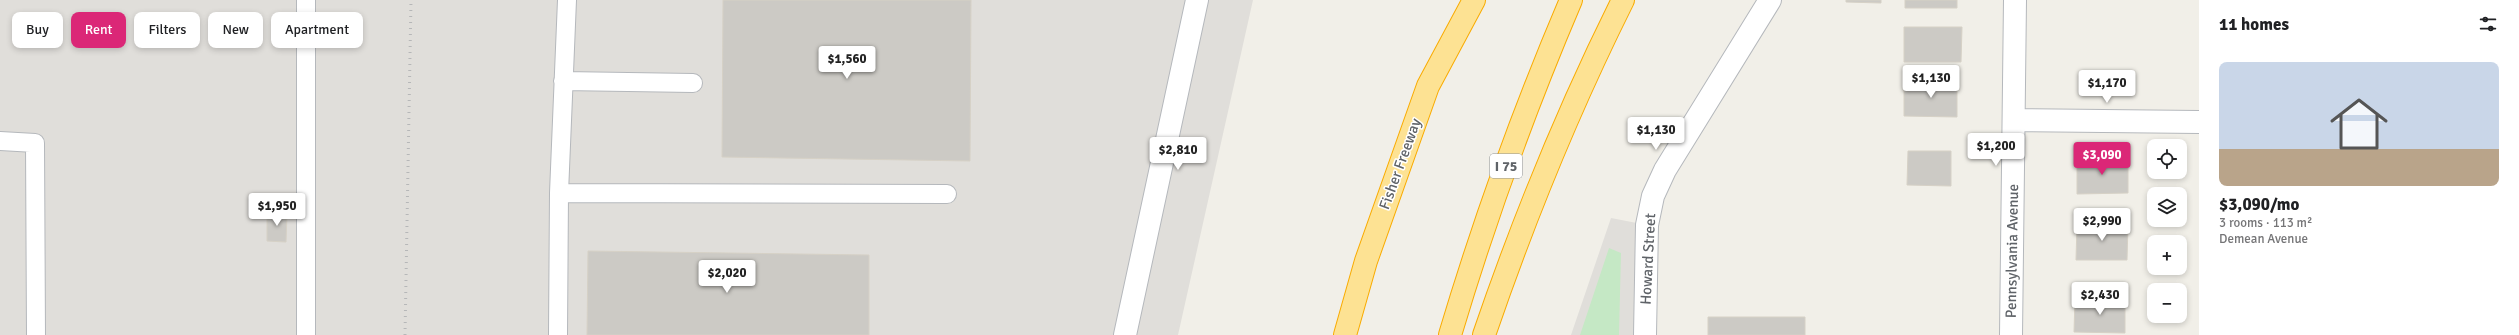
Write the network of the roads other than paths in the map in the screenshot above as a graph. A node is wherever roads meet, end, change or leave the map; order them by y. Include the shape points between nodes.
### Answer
1 (306, 0) edge
2 (567, 0) edge
3 (1197, 0) edge
4 (1468, 0) edge
5 (1474, 0) edge
6 (1571, 0) edge
7 (1623, 0) edge
8 (1770, 0) edge
9 (2015, 0) edge
10 (1462, 22) junction
11 (563, 81) junction
12 (693, 83) dead end
13 (2014, 120) junction
14 (2199, 122) edge
15 (0, 141) edge
16 (559, 193) junction
17 (947, 194) dead end
18 (36, 335) edge
19 (306, 335) edge
20 (558, 335) edge
21 (1126, 335) edge
22 (1345, 335) edge
23 (1450, 335) edge
24 (1484, 335) edge
25 (1645, 335) edge
26 (2011, 335) edge

1 - 19 lane
2 - 11 lane
3 - 21 street
4 - 10 highway
5 - 10 highway, Fisher Freeway
6 - 23 highway, I 75 via 1530,96 1472,262
7 - 24 highway via 1566,123 1506,270
8 - 25 street, Howard Street via 1665,170 1653,196 1647,225
9 - 13 street, Pennsylvania Avenue
10 - 22 highway, Fisher Freeway via 1428,86 1371,247
11 - 12 lane
11 - 16 lane
13 - 14 street
13 - 26 street, Pennsylvania Avenue
15 - 18 lane via 35,143
16 - 17 lane
16 - 20 lane

